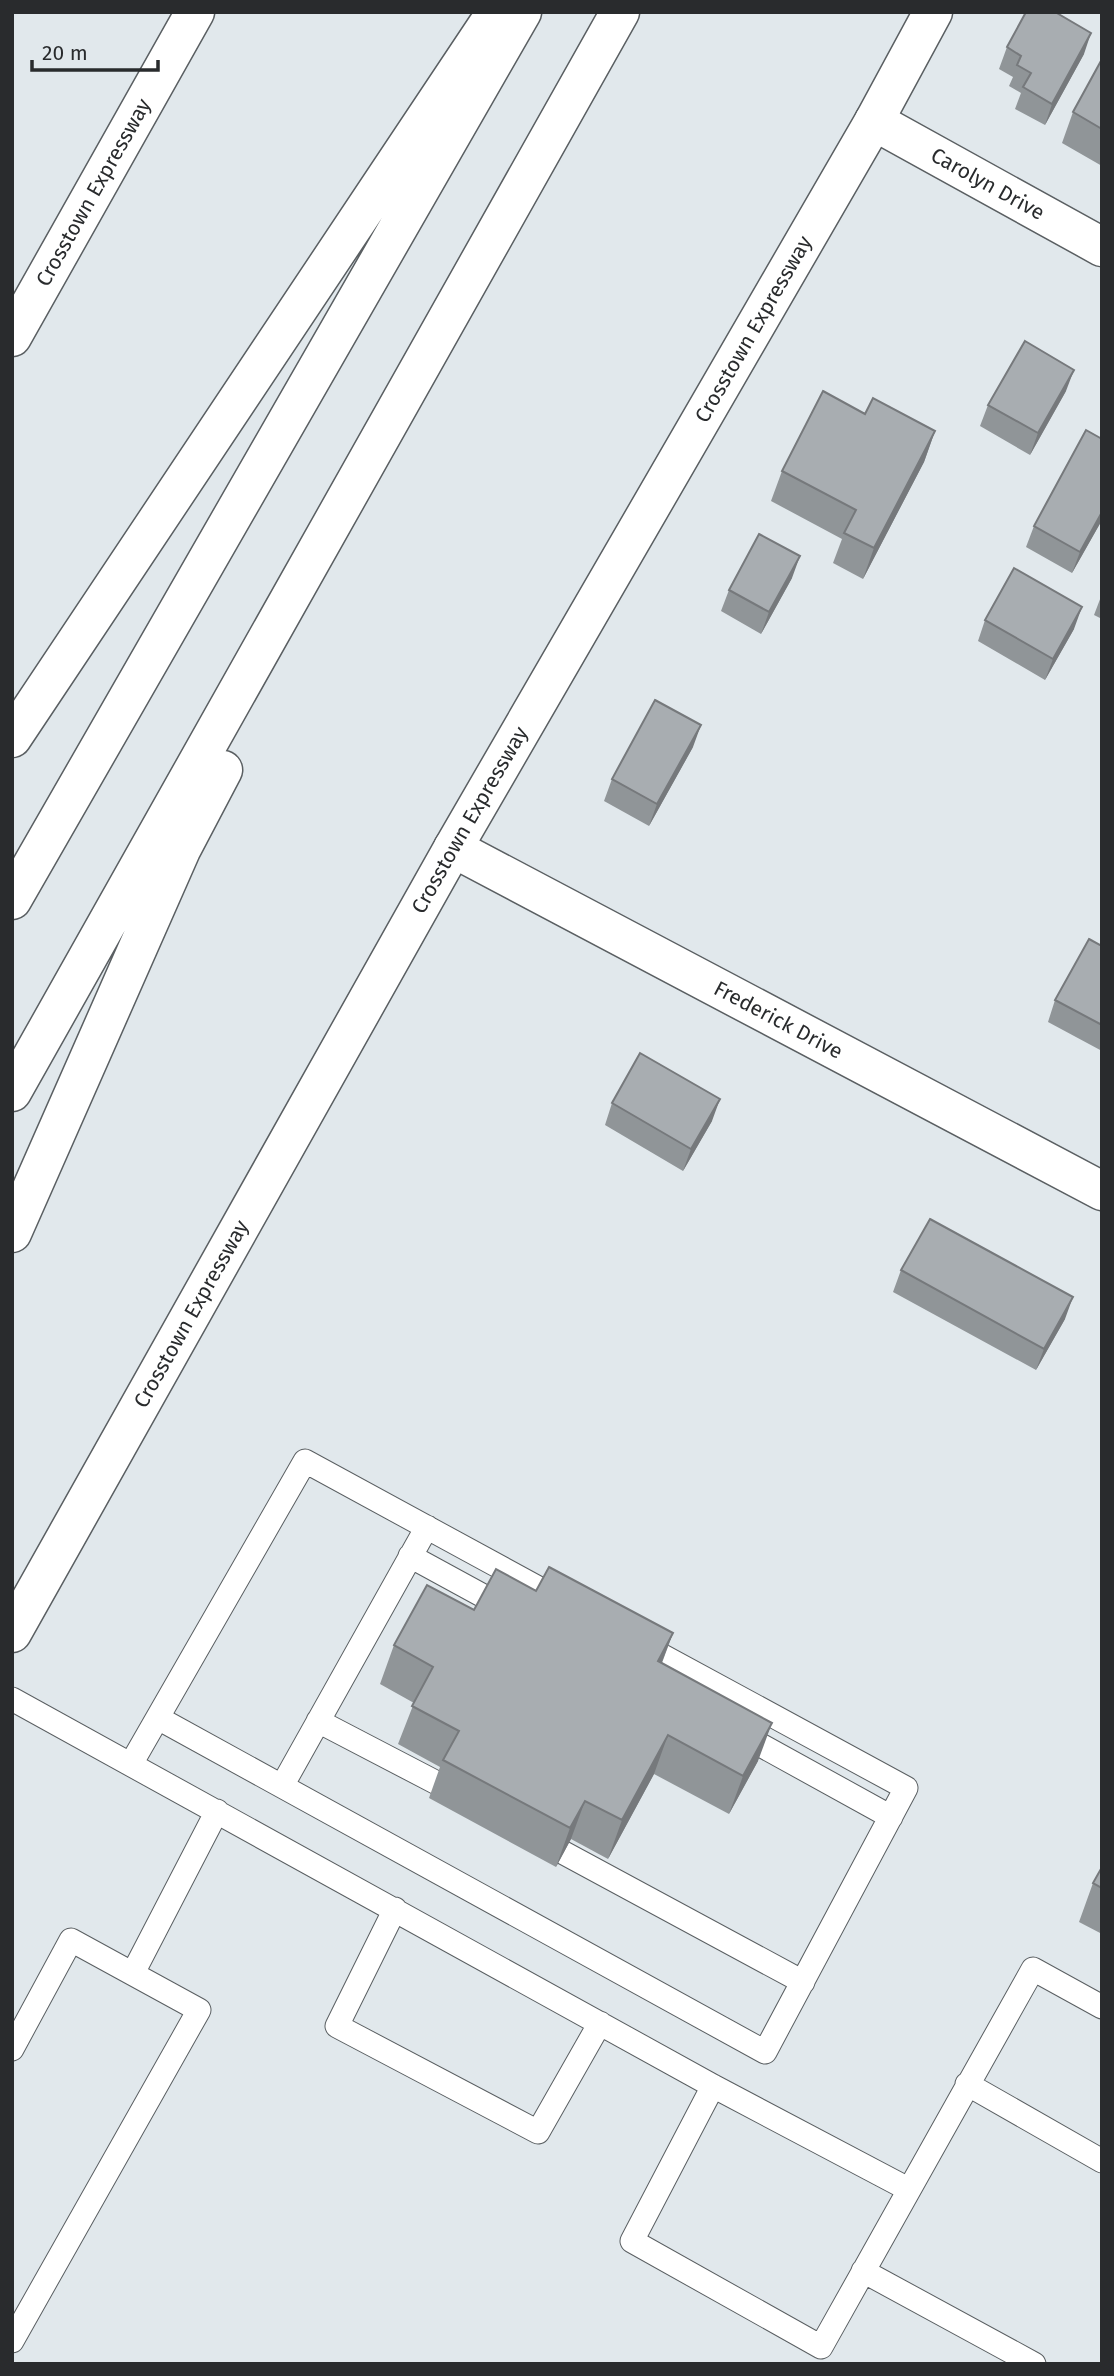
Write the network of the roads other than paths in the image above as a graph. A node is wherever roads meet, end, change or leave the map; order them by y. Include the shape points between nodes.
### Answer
1 (195, 12) edge
2 (496, 12) edge
3 (522, 12) edge
4 (620, 12) edge
5 (933, 12) edge
6 (874, 121) junction
7 (512, 205) junction
8 (1102, 247) edge
9 (12, 337) edge
10 (12, 738) edge
11 (453, 848) junction
12 (12, 900) edge
13 (12, 1093) edge
14 (1102, 1191) edge
15 (12, 1233) edge
16 (427, 1527) junction
17 (410, 1556) junction
18 (583, 1612) edge
19 (527, 1620) edge
20 (619, 1632) edge
21 (12, 1633) edge
22 (12, 1699) edge
23 (158, 1718) junction
24 (318, 1721) junction
25 (723, 1725) edge
26 (131, 1764) junction
27 (437, 1783) dead end
28 (282, 1786) junction
29 (217, 1811) junction
30 (891, 1817) junction
31 (564, 1853) edge
32 (394, 1909) junction
33 (133, 1973) junction
34 (803, 1982) junction
35 (1102, 2007) edge
36 (600, 2023) junction
37 (12, 2049) edge
38 (967, 2084) junction
39 (713, 2086) junction
40 (1102, 2161) edge
41 (908, 2189) junction
42 (863, 2271) junction
43 (22, 2299) edge
44 (12, 2342) edge
45 (1034, 2364) edge

1 - 9 main road, Crosstown Expressway
2 - 10 main road
3 - 12 main road
4 - 7 main road
5 - 6 main road, Crosstown Expressway
6 - 8 main road, Carolyn Drive
6 - 11 main road, Crosstown Expressway
7 - 13 main road
7 - 15 main road via 181,850
11 - 14 main road, Frederick Drive
11 - 21 main road, Crosstown Expressway
16 - 17 lane
16 - 18 lane
16 - 23 lane via 305,1461
17 - 19 lane
17 - 24 lane
20 - 30 lane via 906,1788
22 - 26 lane
23 - 26 lane
23 - 28 lane
24 - 27 lane
24 - 28 lane
25 - 30 lane
26 - 29 lane
28 - 34 lane via 765,2052
29 - 32 lane
29 - 33 lane
30 - 34 lane
31 - 34 lane
32 - 36 lane
32 - 36 lane via 338,2026 538,2132
33 - 37 lane via 71,1940
33 - 43 lane via 199,2010
35 - 38 lane via 1033,1969
36 - 39 lane
38 - 40 lane
38 - 41 lane
39 - 41 lane
39 - 42 lane via 632,2241 821,2347
41 - 42 lane
42 - 45 lane
43 - 44 lane

